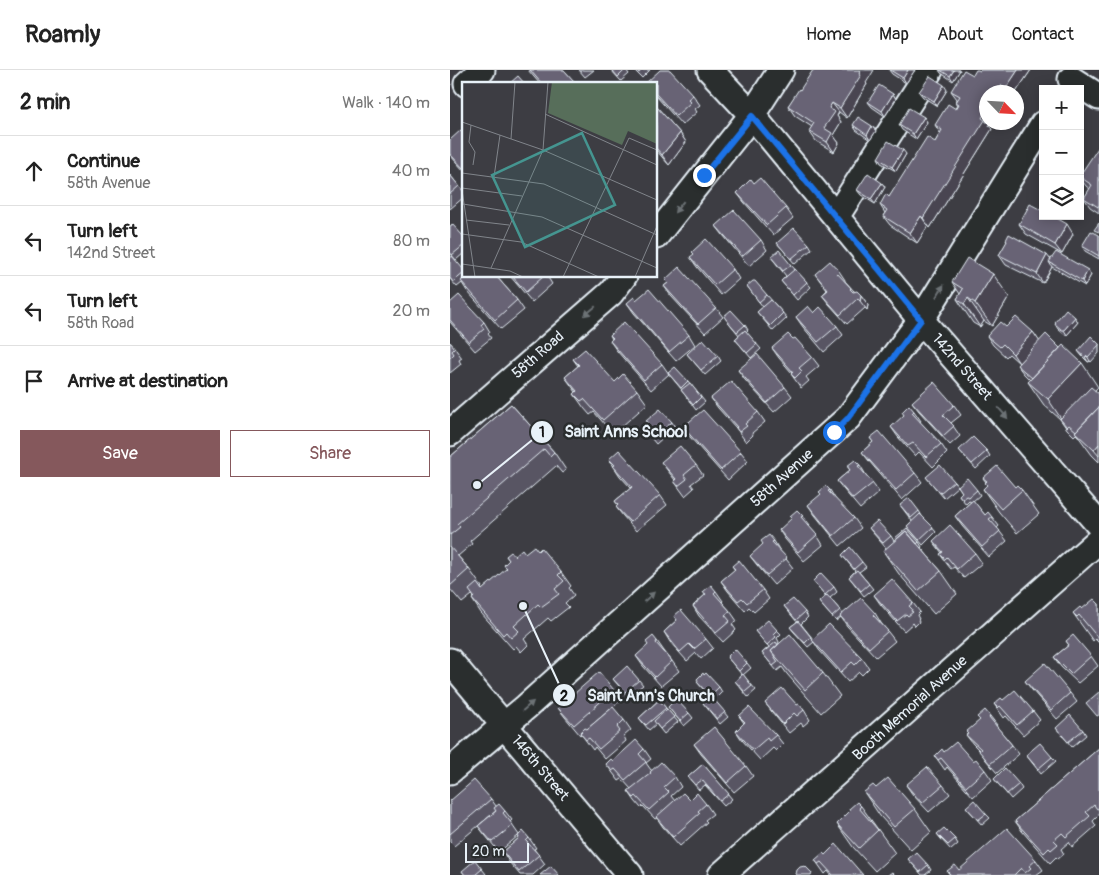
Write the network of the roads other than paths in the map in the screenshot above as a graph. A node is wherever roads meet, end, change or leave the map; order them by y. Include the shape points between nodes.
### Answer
1 (482, 70) edge
2 (710, 70) edge
3 (780, 70) edge
4 (930, 70) edge
5 (1071, 79) edge
6 (469, 82) edge
7 (462, 88) edge
8 (1099, 97) edge
9 (450, 99) edge
10 (752, 116) junction
11 (1039, 130) edge
12 (836, 217) junction
13 (658, 234) edge
14 (622, 278) edge
15 (921, 320) junction
16 (450, 432) edge
17 (1099, 525) edge
18 (1099, 540) edge
19 (450, 661) edge
20 (504, 725) junction
21 (450, 771) edge
22 (630, 875) edge
23 (721, 875) edge

1 - 6 street
2 - 10 street, 142nd Street
3 - 10 street
4 - 12 street
5 - 8 street
7 - 9 street
10 - 12 street, 142nd Street
10 -> 13 street
15 -> 11 street, 58th Avenue
12 - 15 street, 142nd Street
14 -> 16 street, 58th Road via 611,293
15 -> 17 street, 142nd Street
20 -> 15 street, 58th Avenue via 848,418
18 - 23 street, Booth Memorial Avenue
19 - 20 street, 146th Street
20 - 21 street, 58th Avenue
20 - 22 street, 146th Street

